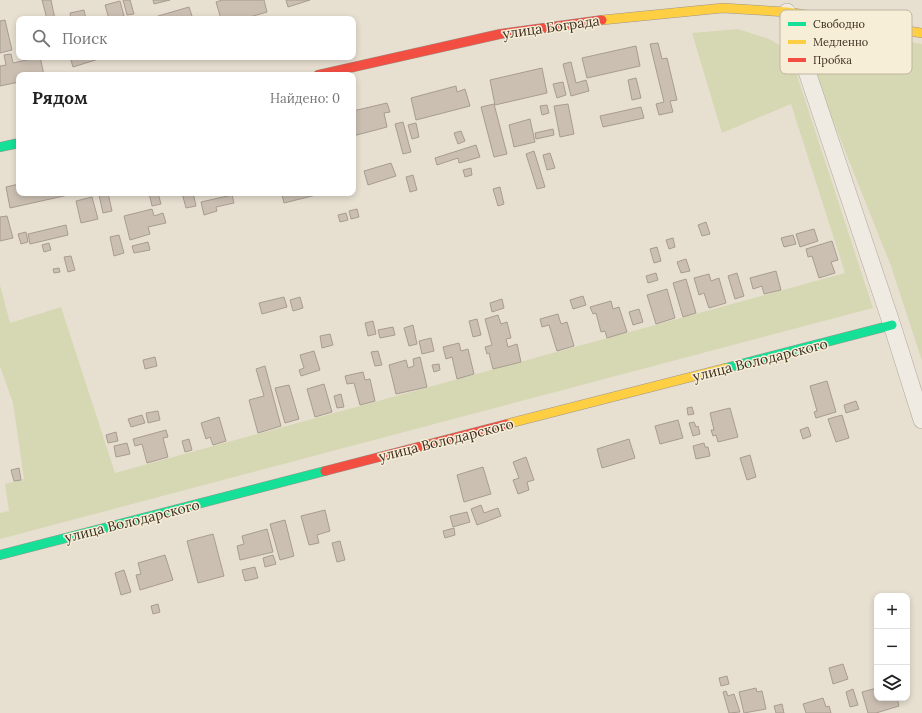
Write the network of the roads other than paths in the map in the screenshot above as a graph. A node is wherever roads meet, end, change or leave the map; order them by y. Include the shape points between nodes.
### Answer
1 (780, 12) edge
2 (912, 31) edge
3 (922, 33) edge
4 (331, 72) edge
5 (807, 74) edge
6 (16, 144) edge
7 (0, 147) edge
8 (892, 325) junction
9 (922, 420) edge
10 (0, 555) edge

1 - 4 street, улица Бограда via 723,8 626,17 500,34
2 - 3 street, улица Бограда
5 - 8 street
6 - 7 street
8 - 9 street
8 - 10 street, улица Володарского

